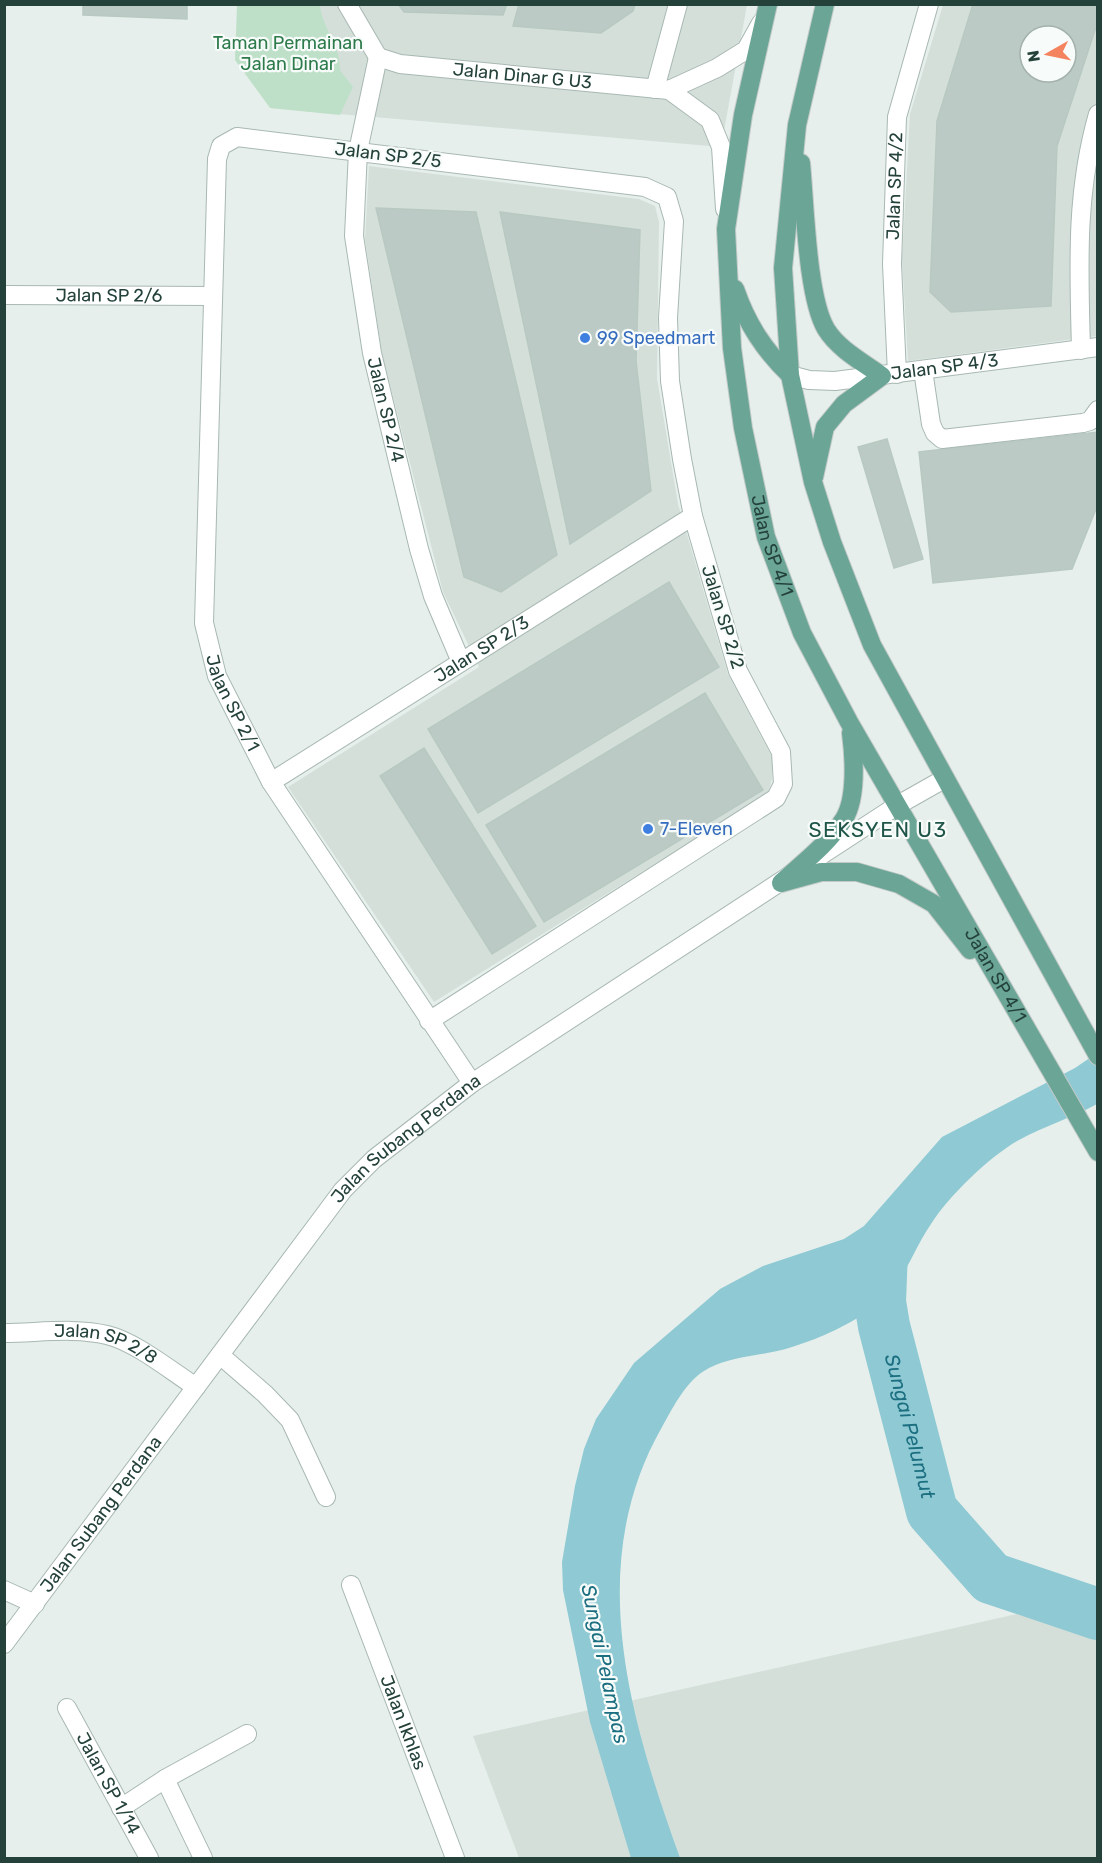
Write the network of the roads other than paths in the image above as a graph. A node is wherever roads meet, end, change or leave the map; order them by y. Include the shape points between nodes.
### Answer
1 (347, 4) edge
2 (678, 4) edge
3 (825, 4) edge
4 (929, 4) edge
5 (767, 10) edge
6 (378, 57) junction
7 (662, 89) junction
8 (1098, 114) edge
9 (797, 125) junction
10 (358, 151) junction
11 (667, 197) joint
12 (726, 229) junction
13 (213, 258) joint
14 (728, 270) junction
15 (4, 295) edge
16 (212, 296) junction
17 (1089, 349) edge
18 (923, 370) junction
19 (790, 375) junction
20 (890, 375) junction
21 (1098, 410) edge
22 (813, 482) junction
23 (693, 516) junction
24 (461, 662) junction
25 (849, 722) junction
26 (944, 779) junction
27 (272, 782) junction
28 (898, 805) junction
29 (781, 883) junction
30 (1010, 1001) junction
31 (429, 1021) junction
32 (1098, 1056) edge
33 (472, 1083) junction
34 (1098, 1152) edge
35 (4, 1333) edge
36 (220, 1355) junction
37 (196, 1387) junction
38 (326, 1497) dead end
39 (351, 1585) dead end
40 (4, 1590) edge
41 (35, 1604) junction
42 (4, 1644) edge
43 (67, 1708) dead end
44 (247, 1734) dead end
45 (165, 1779) junction
46 (121, 1808) junction
47 (149, 1858) edge
48 (203, 1858) edge
49 (455, 1858) edge

1 - 6 street
2 - 7 street
3 - 9 main road
4 - 20 street, Jalan SP 4/2 via 897,117
5 - 7 street via 747,50 717,68
5 - 12 main road, Jalan SP 4/1 via 743,115
6 - 7 street, Jalan Dinar G U3 via 399,64
6 - 10 street, Jalan SP 2/4
7 - 12 street via 710,120 721,147
8 - 17 street via 1086,156 1078,241
9 - 19 main road via 783,268
9 - 20 main road via 816,305 832,336 844,348
10 - 11 street, Jalan SP 2/5 via 645,187
10 - 13 street, Jalan SP 2/5 via 237,137 221,146 217,159
10 - 24 street, Jalan SP 2/4 via 354,236 372,353 430,586
11 - 23 street, Jalan SP 2/2 via 674,221 668,318 670,381
12 - 14 main road, Jalan SP 4/1
13 - 16 street, Jalan SP 2/1
14 - 19 main road via 757,338
14 - 25 main road, Jalan SP 4/1 via 742,428 766,537 802,633
15 - 16 street, Jalan SP 2/6
16 - 27 street, Jalan SP 2/1 via 204,623 217,676
17 - 18 street, Jalan SP 4/3
18 - 20 street, Jalan SP 4/3
18 - 21 street via 931,424 942,439 1083,423 1090,421
19 - 20 street, Jalan SP 4/3 via 835,381
19 - 22 main road
20 - 22 main road via 844,404 825,427
22 - 26 main road via 872,645
23 - 24 street, Jalan SP 2/3
23 - 31 street, Jalan SP 2/2 via 738,671 781,752 783,784 776,798
24 - 27 street, Jalan SP 2/3
25 - 28 main road, Jalan SP 4/1
25 - 29 main road via 855,758 845,818
26 - 28 street, Jalan Subang Perdana
26 - 32 main road
27 - 31 street, Jalan SP 2/1
28 - 29 street, Jalan Subang Perdana
28 - 30 main road, Jalan SP 4/1
29 - 30 main road via 821,872 857,872 899,884 934,904
29 - 33 street, Jalan Subang Perdana
30 - 34 main road, Jalan SP 4/1
31 - 33 street, Jalan SP 2/1
33 - 36 street, Jalan Subang Perdana via 374,1159 343,1190
35 - 37 street, Jalan SP 2/8 via 107,1335 125,1341
36 - 37 street, Jalan Subang Perdana
36 - 38 street via 290,1420
37 - 41 street, Jalan Subang Perdana
39 - 49 street, Jalan Ikhlas
40 - 41 street
41 - 42 street, Jalan Subang Perdana
43 - 46 street, Jalan SP 1/14
44 - 45 street
45 - 46 street
45 - 48 street
46 - 47 street, Jalan SP 1/14

